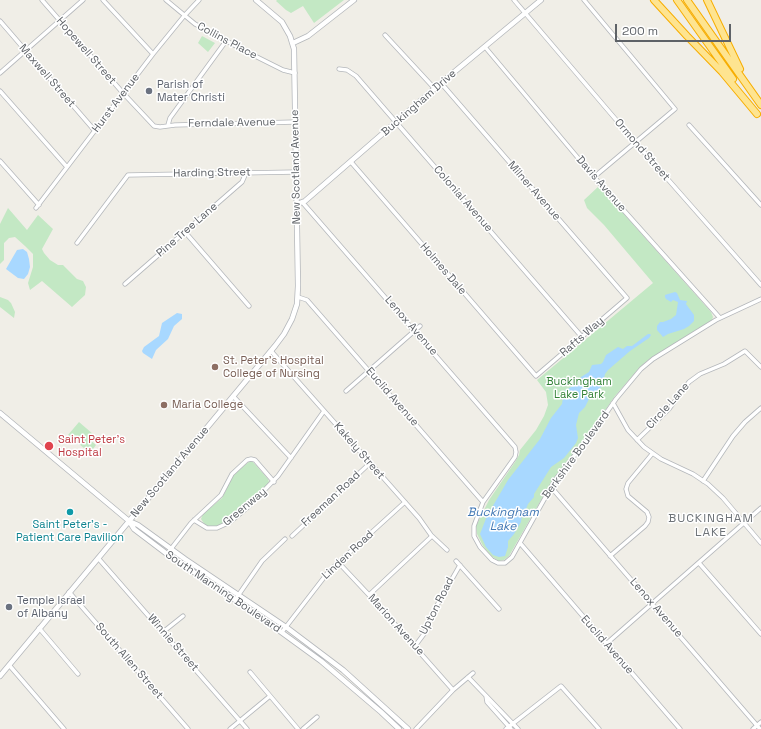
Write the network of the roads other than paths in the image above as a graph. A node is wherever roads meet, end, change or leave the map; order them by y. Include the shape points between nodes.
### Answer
1 (42, 0) edge
2 (83, 0) edge
3 (103, 0) edge
4 (166, 0) edge
5 (200, 0) edge
6 (256, 0) edge
7 (354, 0) edge
8 (514, 0) edge
9 (541, 0) edge
10 (584, 0) edge
11 (654, 0) edge
12 (677, 0) edge
13 (688, 0) edge
14 (707, 0) edge
15 (526, 13) junction
16 (184, 16) junction
17 (60, 20) junction
18 (0, 21) edge
19 (385, 35) dead end
20 (226, 41) junction
21 (293, 43) junction
22 (485, 47) junction
23 (25, 51) junction
24 (153, 54) junction
25 (339, 69) dead end
26 (0, 73) edge
27 (295, 73) junction
28 (441, 83) junction
29 (435, 89) junction
30 (0, 91) edge
31 (123, 93) junction
32 (760, 103) edge
33 (757, 114) junction
34 (761, 119) edge
35 (295, 122) junction
36 (396, 122) junction
37 (168, 125) junction
38 (689, 125) dead end
39 (95, 131) junction
40 (635, 142) junction
41 (0, 161) edge
42 (351, 162) junction
43 (67, 167) junction
44 (296, 172) junction
45 (246, 173) junction
46 (594, 176) junction
47 (304, 203) junction
48 (297, 204) junction
49 (761, 205) edge
50 (185, 232) junction
51 (77, 243) dead end
52 (125, 284) dead end
53 (761, 285) edge
54 (298, 297) junction
55 (627, 298) joint
56 (761, 299) edge
57 (249, 306) dead end
58 (720, 318) junction
59 (420, 326) dead end
60 (415, 331) junction
61 (582, 337) junction
62 (271, 351) junction
63 (761, 367) edge
64 (369, 371) junction
65 (536, 376) joint
66 (346, 391) dead end
67 (234, 396) junction
68 (613, 403) junction
69 (761, 408) edge
70 (324, 411) junction
71 (0, 413) edge
72 (637, 440) junction
73 (516, 452) joint
74 (652, 454) junction
75 (291, 458) junction
76 (370, 463) junction
77 (703, 481) junction
78 (274, 482) junction
79 (551, 487) junction
80 (405, 502) junction
81 (483, 502) junction
82 (761, 508) edge
83 (129, 520) junction
84 (194, 520) junction
85 (744, 523) junction
86 (292, 536) dead end
87 (432, 536) junction
88 (285, 539) dead end
89 (520, 543) junction
90 (761, 543) edge
91 (171, 549) junction
92 (447, 550) dead end
93 (167, 554) junction
94 (610, 556) junction
95 (98, 558) junction
96 (456, 561) dead end
97 (338, 562) junction
98 (699, 563) junction
99 (460, 565) junction
100 (69, 592) junction
101 (238, 595) junction
102 (369, 595) junction
103 (235, 600) junction
104 (652, 604) junction
105 (498, 609) dead end
106 (184, 616) dead end
107 (286, 627) junction
108 (39, 628) junction
109 (163, 632) junction
110 (282, 632) junction
111 (761, 634) edge
112 (606, 644) junction
113 (415, 646) junction
114 (324, 656) junction
115 (321, 661) junction
116 (9, 665) junction
117 (343, 670) junction
118 (250, 672) dead end
119 (473, 673) dead end
120 (78, 674) dead end
121 (0, 676) edge
122 (339, 676) junction
123 (468, 677) junction
124 (453, 690) junction
125 (270, 696) junction
126 (486, 696) junction
127 (375, 698) junction
128 (371, 703) junction
129 (317, 717) dead end
130 (240, 721) junction
131 (761, 722) edge
132 (513, 724) junction
133 (757, 725) junction
134 (509, 728) edge
135 (64, 729) edge
136 (188, 729) edge
137 (230, 729) edge
138 (247, 729) edge
139 (298, 729) edge
140 (303, 729) edge
141 (399, 729) edge
142 (408, 729) edge
143 (416, 729) edge
144 (518, 729) edge
145 (599, 729) edge
146 (680, 729) edge
147 (753, 729) edge
148 (760, 729) edge

1 - 17 street, Hopewell Street
2 - 17 street
3 - 24 street
4 - 16 street, Collins Place
5 - 16 street, Hurst Avenue
6 - 21 street, New Scotland Avenue via 282,22
7 - 21 street via 308,36
8 - 15 street, Ormond Street
9 - 15 street, Buckingham Drive
10 - 40 street via 675,109
11 - 33 highway via 722,72
12 - 33 highway
13 - 32 highway
14 - 32 highway via 740,69
15 - 22 street, Buckingham Drive
15 - 40 street, Ormond Street
16 - 20 street, Collins Place
16 - 24 street, Hurst Avenue
17 - 23 street
17 - 31 street, Hopewell Street
18 - 23 street, Maxwell Street
19 - 29 street
20 - 27 street, Collins Place via 283,70
20 - 37 street via 170,118
21 - 27 street, New Scotland Avenue
22 - 28 street, Buckingham Drive
22 - 46 street, Davis Avenue
23 - 26 street
23 - 39 street, Maxwell Street
24 - 31 street, Hurst Avenue
25 - 36 street, Colonial Avenue via 353,73
27 - 35 street, New Scotland Avenue
28 - 29 street, Buckingham Drive
28 - 55 street, Milner Avenue
29 - 36 street, Buckingham Drive
30 - 43 street
31 - 37 street, Hopewell Street via 153,125
31 - 39 street, Hurst Avenue
33 - 34 highway
35 - 37 street, Ferndale Avenue
35 - 44 street, New Scotland Avenue
36 - 42 street, Buckingham Drive
36 - 61 street, Colonial Avenue
38 - 49 street
39 - 43 street, Hurst Avenue
40 - 46 street
40 - 53 street, Ormond Street
41 - 43 street, Hurst Avenue via 38,206
42 - 47 street, Buckingham Drive
42 - 65 street, Holmes Dale
44 - 45 street, Harding Street
44 - 48 street, New Scotland Avenue
45 - 50 street, Pine Tree Lane via 242,182
45 - 51 street, Harding Street via 127,175
46 - 58 street, Davis Avenue
47 - 48 street
47 - 60 street, Lenox Avenue
48 - 54 street, New Scotland Avenue
50 - 52 street, Pine Tree Lane
50 - 57 street
54 - 62 street, New Scotland Avenue via 289,325
54 - 64 street, Euclid Avenue via 307,300
55 - 61 street, Rafts Way
56 - 58 street, Berkshire Boulevard
58 - 68 street, Berkshire Boulevard via 650,362
59 - 60 street
60 - 64 street
60 - 73 street, Lenox Avenue via 514,445
61 - 65 street, Rafts Way
62 - 67 street, New Scotland Avenue
62 - 70 street, Kakely Street
63 - 72 street, Circle Lane via 744,352 704,372 690,381 669,408
64 - 66 street
64 - 81 street, Euclid Avenue
67 - 75 street
67 - 83 street, New Scotland Avenue
68 - 72 street
68 - 79 street, Berkshire Boulevard
69 - 77 street via 733,436
70 - 75 street, Greenway
70 - 76 street, Kakely Street
71 - 83 street, South Manning Boulevard
72 - 74 street
73 - 81 street, Berkshire Boulevard
74 - 77 street
74 - 94 street via 626,489 628,496 648,513 648,522
75 - 78 street, Greenway
76 - 80 street, Kakely Street
76 - 86 street, Freeman Road
77 - 85 street via 723,498
78 - 84 street, Greenway via 248,507 220,528 208,528
78 - 84 street, Greenway via 255,460 247,459 234,471 219,498
79 - 89 street, Berkshire Boulevard
79 - 94 street, Lenox Avenue
80 - 87 street, Kakely Street
80 - 97 street, Linden Road
81 - 89 street, Berkshire Boulevard via 473,530 482,550 496,563 502,564 511,558
82 - 85 street
83 - 91 street, South Manning Boulevard
83 - 93 street, South Manning Boulevard via 134,529
83 - 95 street, New Scotland Avenue
84 - 91 street, Greenway
85 - 90 street
85 - 98 street
87 - 92 street, Kakely Street
87 - 102 street
88 - 101 street via 262,561
89 - 112 street, Euclid Avenue
91 - 93 street, Greenway
91 - 101 street, South Manning Boulevard
93 - 103 street, South Manning Boulevard
94 - 104 street, Lenox Avenue
95 - 100 street, New Scotland Avenue
95 - 109 street, Winnie Street
96 - 99 street
97 - 102 street, Marion Avenue
97 - 107 street, Linden Road
98 - 104 street
98 - 111 street
99 - 105 street
99 - 113 street, Upton Road via 424,634
100 - 108 street, New Scotland Avenue
100 - 136 street, South Allen Street
101 - 103 street
101 - 107 street, South Manning Boulevard
102 - 113 street, Marion Avenue
103 - 110 street, South Manning Boulevard
104 - 112 street
104 - 133 street, Lenox Avenue
106 - 109 street
107 - 110 street, Linden Road
107 - 114 street, South Manning Boulevard
108 - 116 street, New Scotland Avenue
108 - 120 street
109 - 130 street, Winnie Street
110 - 115 street, South Manning Boulevard
112 - 146 street, Euclid Avenue
113 - 124 street, Marion Avenue
114 - 115 street
114 - 117 street, South Manning Boulevard
115 - 122 street, South Manning Boulevard
116 - 121 street, New Scotland Avenue
116 - 135 street
117 - 122 street
117 - 127 street, South Manning Boulevard
118 - 125 street
119 - 123 street
122 - 128 street, South Manning Boulevard
123 - 124 street
123 - 126 street
124 - 143 street
125 - 130 street
125 - 139 street
126 - 132 street
126 - 134 street via 487,702
127 - 128 street
127 - 142 street, South Manning Boulevard
128 - 141 street, South Manning Boulevard
129 - 140 street
130 - 137 street
130 - 138 street, Winnie Street
131 - 133 street
132 - 134 street
132 - 144 street
132 - 145 street via 561,686
133 - 147 street
133 - 148 street, Lenox Avenue

